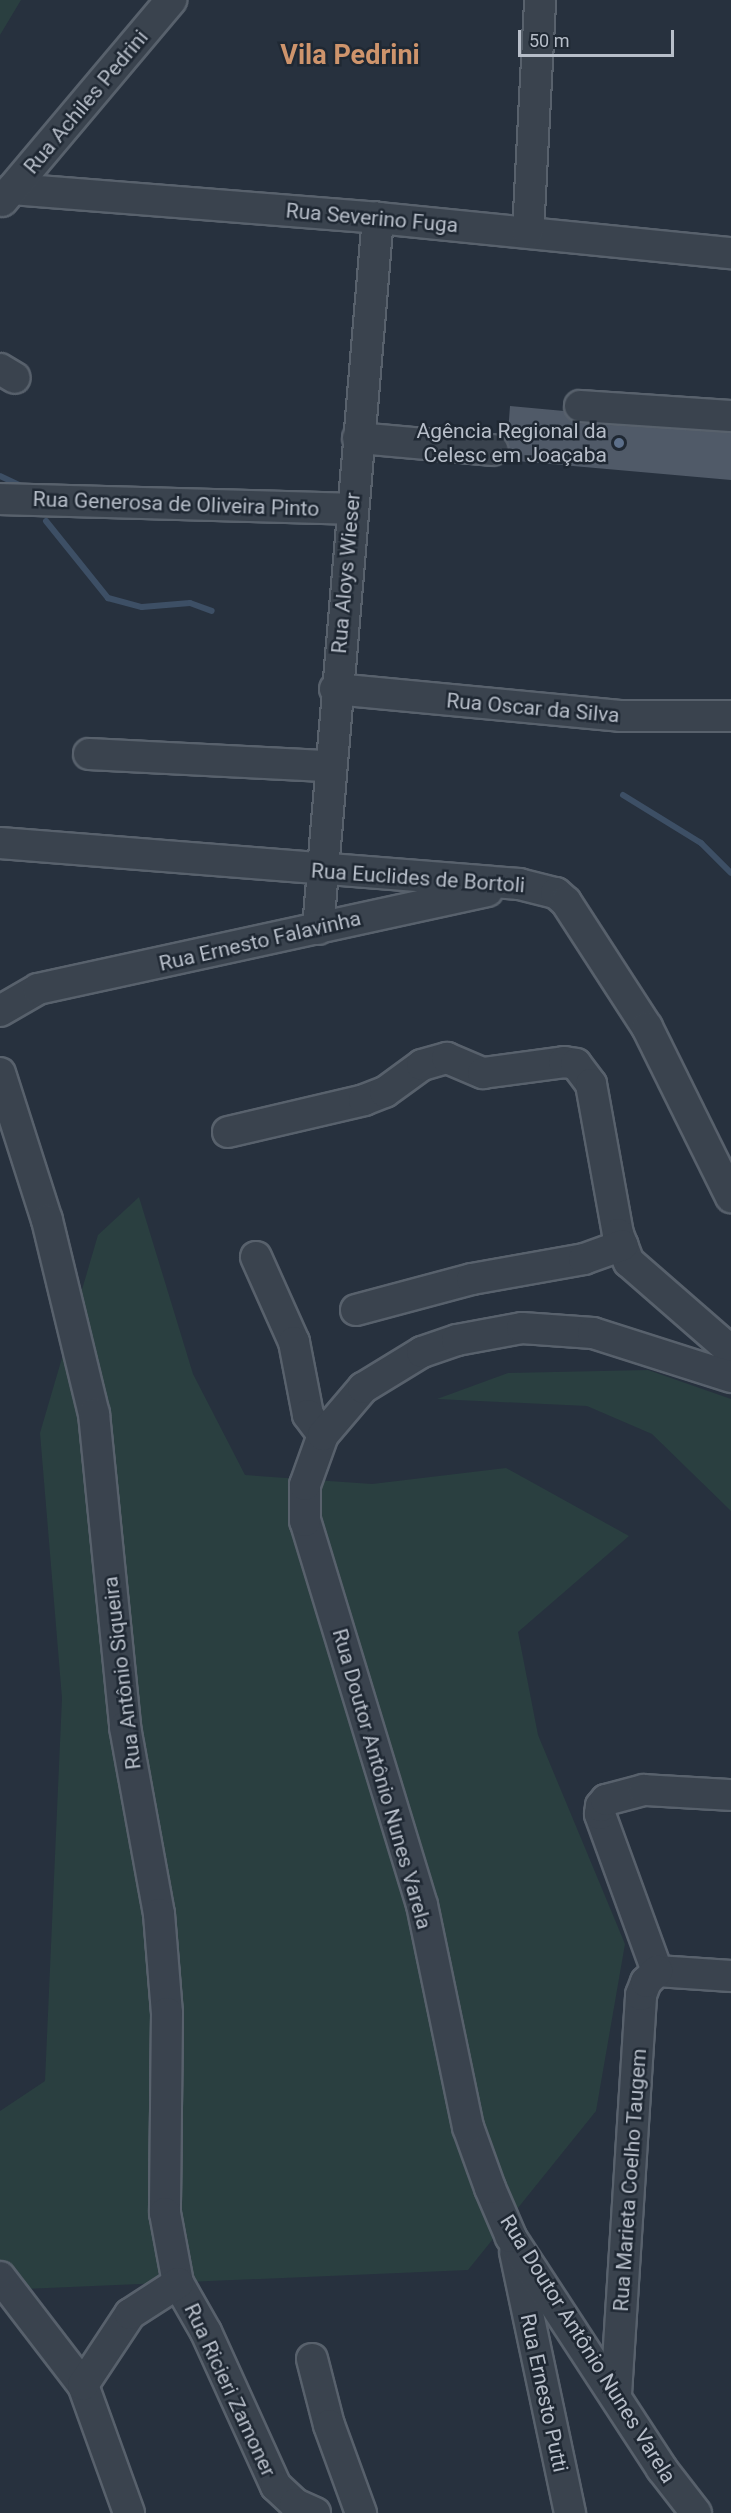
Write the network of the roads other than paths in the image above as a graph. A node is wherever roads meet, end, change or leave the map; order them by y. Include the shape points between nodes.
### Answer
1 (171, 0) edge
2 (540, 0) edge
3 (6, 196) edge
4 (378, 218) junction
5 (528, 232) junction
6 (731, 253) edge
7 (580, 406) dead end
8 (731, 416) edge
9 (358, 438) junction
10 (492, 450) dead end
11 (0, 499) edge
12 (352, 509) junction
13 (336, 689) junction
14 (731, 716) edge
15 (89, 754) dead end
16 (329, 766) junction
17 (0, 843) edge
18 (321, 871) junction
19 (519, 884) junction
20 (318, 928) junction
21 (2, 1009) edge
22 (0, 1073) edge
23 (228, 1132) dead end
24 (731, 1197) edge
25 (623, 1245) junction
26 (256, 1257) dead end
27 (356, 1310) dead end
28 (731, 1351) edge
29 (731, 1377) edge
30 (323, 1435) junction
31 (731, 1795) edge
32 (657, 1971) junction
33 (731, 1976) edge
34 (512, 2237) junction
35 (0, 2277) edge
36 (178, 2283) junction
37 (312, 2359) dead end
38 (83, 2385) junction
39 (616, 2394) junction
40 (129, 2513) edge
41 (315, 2513) edge
42 (361, 2513) edge
43 (570, 2513) edge
44 (696, 2513) edge

1 - 3 street, Rua Achiles Pedrini
2 - 5 street
3 - 4 street, Rua Severino Fuga
4 - 5 street, Rua Severino Fuga
4 - 9 street, Rua Aloys Wieser
5 - 6 street, Rua Severino Fuga
7 - 8 street
9 - 10 street
9 - 12 street, Rua Aloys Wieser
11 - 12 street, Rua Generosa de Oliveira Pinto
12 - 13 street, Rua Aloys Wieser
13 - 14 street, Rua Oscar da Silva via 620,716
13 - 16 street, Rua Aloys Wieser
15 - 16 street
16 - 18 street, Rua Aloys Wieser
17 - 18 street, Rua Euclides de Bortoli
18 - 19 street, Rua Euclides de Bortoli
18 - 20 street, Rua Aloys Wieser
19 - 20 street, Rua Ernesto Falavinha
19 - 24 street, Rua Euclides de Bortoli via 556,893 566,902 647,1027
20 - 21 street, Rua Ernesto Falavinha via 38,989
22 - 36 street, Rua Antônio Siqueira via 47,1220 94,1414 125,1727 159,1914 167,2013 165,2213
23 - 25 street via 364,1100 385,1092 422,1065 447,1058 483,1073 564,1062 576,1064 591,1084
25 - 27 street via 584,1259 472,1279
25 - 28 street via 629,1262
26 - 30 street via 294,1342 308,1415
29 - 30 street, Rua Doutor Antônio Nunes Varela via 593,1333 522,1328 499,1331 422,1352 392,1369 363,1388
30 - 34 street, Rua Doutor Antônio Nunes Varela via 305,1485 305,1521 422,1905 468,2127
31 - 32 street via 644,1790 606,1800 601,1806 600,1814
32 - 33 street
32 - 39 street, Rua Marieta Coelho Taugem via 646,1982 641,1995
34 - 39 street, Rua Doutor Antônio Nunes Varela
34 - 43 street, Rua Ernesto Putti
35 - 38 street
36 - 38 street via 130,2314
36 - 41 street, Rua Ricieri Zamoner via 206,2332 276,2486 296,2504
37 - 42 street via 328,2425
38 - 40 street
39 - 44 street, Rua Doutor Antônio Nunes Varela via 662,2469

